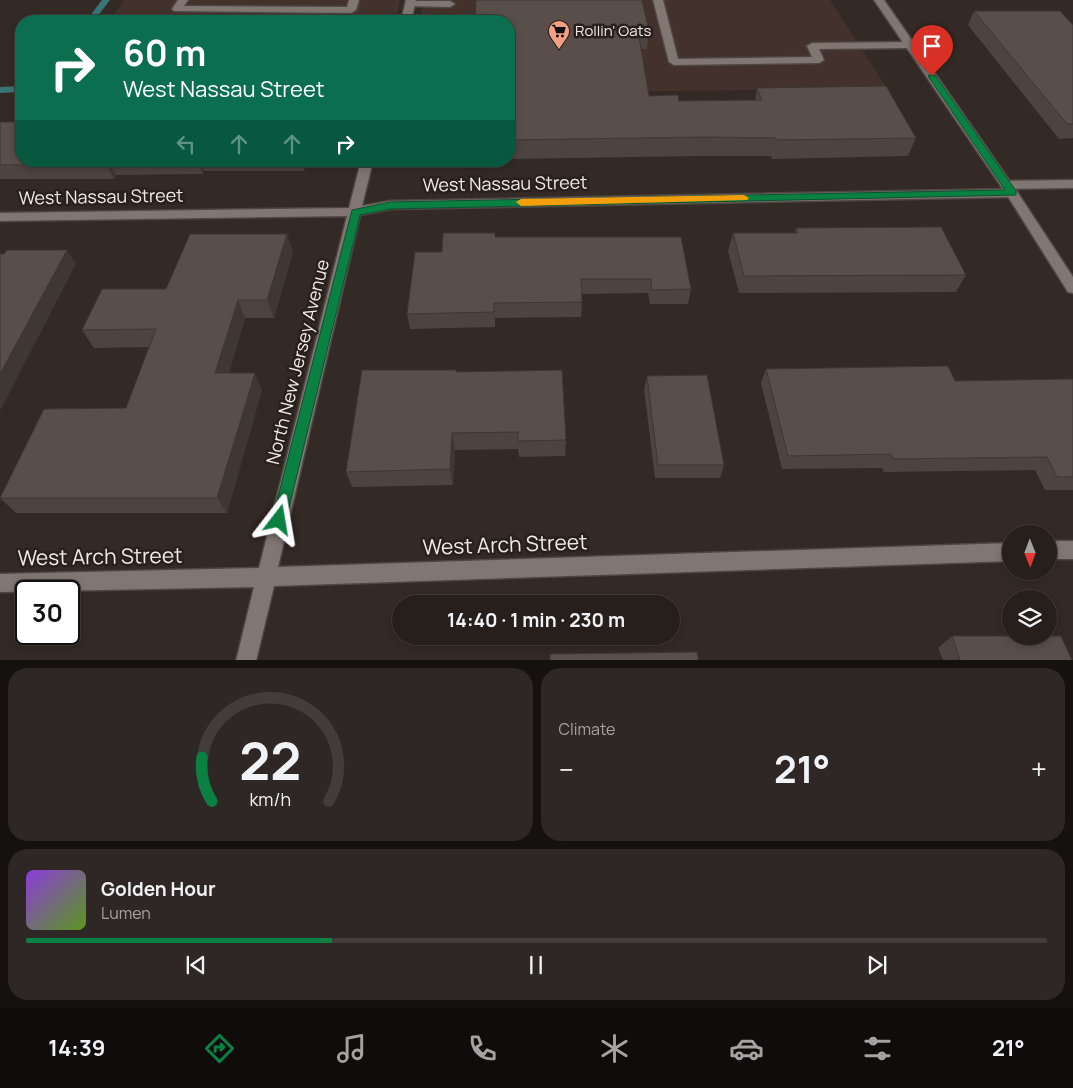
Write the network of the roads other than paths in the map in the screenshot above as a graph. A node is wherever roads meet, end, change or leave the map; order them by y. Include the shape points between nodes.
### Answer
1 (183, 0) edge
2 (354, 0) edge
3 (658, 0) edge
4 (880, 0) edge
5 (410, 2) edge
6 (450, 4) dead end
7 (407, 15) edge
8 (910, 45) junction
9 (366, 167) edge
10 (1073, 184) edge
11 (1009, 189) junction
12 (355, 212) junction
13 (0, 217) edge
14 (1073, 288) edge
15 (1058, 550) edge
16 (1073, 550) edge
17 (1002, 552) edge
18 (265, 577) junction
19 (0, 583) edge
20 (246, 660) edge

1 - 2 street via 177,9 351,10
3 - 8 street via 674,62 820,60 812,46
4 - 8 street
5 - 6 street
5 - 7 street
8 - 11 street
9 - 12 street, North New Jersey Avenue
10 - 11 street, West Nassau Street
11 - 12 street, West Nassau Street via 390,205
11 - 14 street
12 - 13 street, West Nassau Street
12 - 18 street, North New Jersey Avenue
15 - 16 street
17 - 18 street, West Arch Street
18 - 19 street, West Arch Street
18 - 20 street, North New Jersey Avenue

